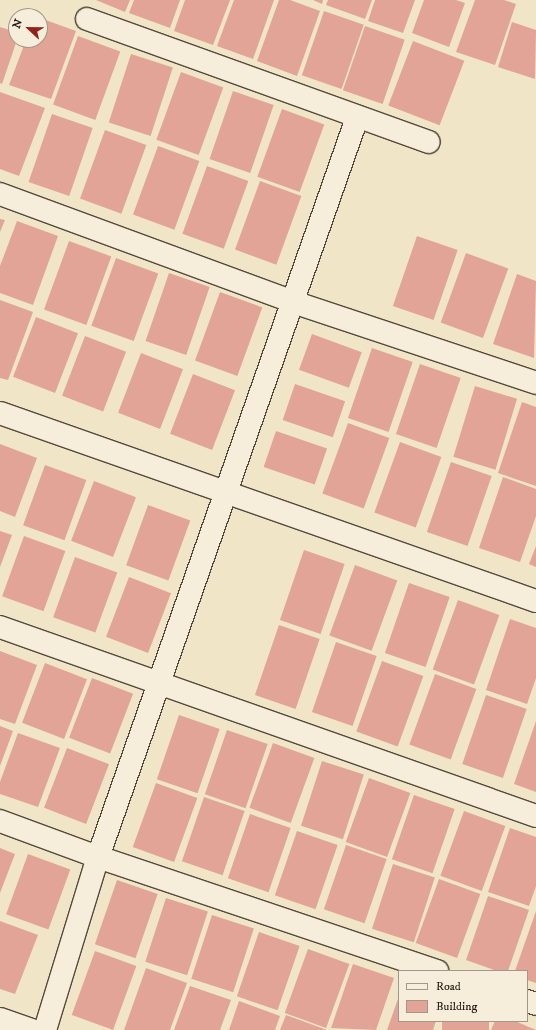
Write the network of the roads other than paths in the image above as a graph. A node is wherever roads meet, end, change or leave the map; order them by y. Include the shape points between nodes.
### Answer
1 (87, 20) dead end
2 (357, 118) junction
3 (428, 142) dead end
4 (0, 194) edge
5 (293, 302) junction
6 (536, 383) edge
7 (0, 413) edge
8 (225, 494) junction
9 (536, 601) edge
10 (0, 627) edge
11 (161, 682) junction
12 (536, 816) edge
13 (0, 820) edge
14 (98, 857) junction
15 (434, 970) edge
16 (0, 1019) edge
17 (32, 1030) edge
18 (45, 1030) edge

1 - 2 street
2 - 3 street
2 - 5 street
4 - 5 street
5 - 6 street
5 - 8 street
7 - 8 street
8 - 9 street
8 - 11 street
10 - 11 street
11 - 12 street
11 - 14 street
13 - 14 street
14 - 15 street
14 - 18 street
16 - 17 street

